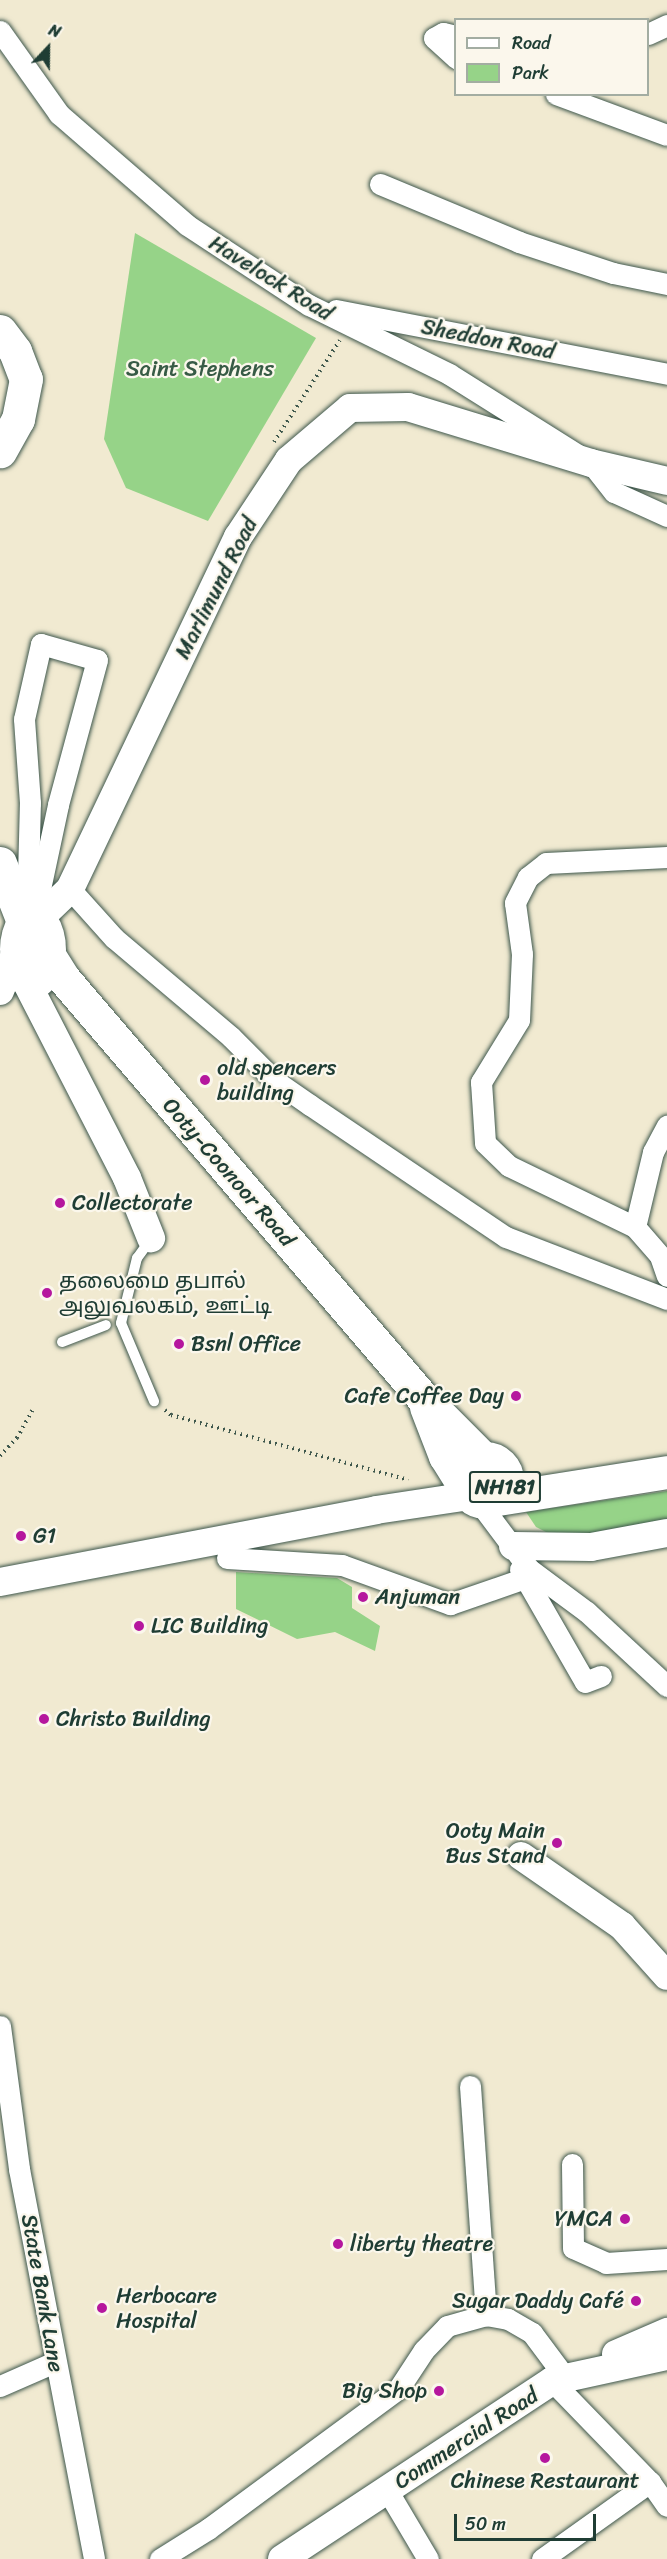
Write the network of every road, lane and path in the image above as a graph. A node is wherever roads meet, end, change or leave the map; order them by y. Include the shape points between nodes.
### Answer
1 (667, 26) edge
2 (0, 31) edge
3 (649, 34) edge
4 (454, 36) edge
5 (454, 56) edge
6 (560, 96) edge
7 (667, 135) edge
8 (380, 184) dead end
9 (667, 284) edge
10 (309, 305) junction
11 (348, 324) junction
12 (0, 331) edge
13 (667, 374) edge
14 (272, 446) dead end
15 (0, 451) edge
16 (591, 464) junction
17 (667, 481) edge
18 (667, 516) edge
19 (667, 856) edge
20 (0, 863) edge
21 (70, 889) junction
22 (24, 928) edge
23 (0, 991) edge
24 (667, 1126) edge
25 (635, 1227) junction
26 (151, 1238) joint
27 (667, 1276) edge
28 (667, 1299) edge
29 (106, 1324) dead end
30 (62, 1342) dead end
31 (154, 1401) dead end
32 (34, 1407) dead end
33 (171, 1414) dead end
34 (0, 1456) edge
35 (667, 1472) edge
36 (414, 1482) dead end
37 (483, 1485) junction
38 (667, 1533) edge
39 (513, 1546) junction
40 (226, 1558) dead end
41 (525, 1578) junction
42 (0, 1582) edge
43 (601, 1676) dead end
44 (667, 1686) edge
45 (521, 1857) dead end
46 (667, 1976) edge
47 (0, 2026) edge
48 (470, 2086) dead end
49 (572, 2164) dead end
50 (667, 2259) edge
51 (486, 2315) junction
52 (667, 2332) edge
53 (667, 2356) edge
54 (55, 2362) junction
55 (558, 2379) junction
56 (0, 2386) edge
57 (650, 2482) junction
58 (387, 2490) junction
59 (667, 2506) edge
60 (94, 2559) edge
61 (160, 2559) edge
62 (282, 2559) edge
63 (428, 2559) edge
64 (542, 2559) edge

1 - 3 street
2 - 10 street, Havelock Road via 59,114 187,225
4 - 5 street via 443,33 434,38
6 - 7 street
8 - 9 street via 519,242 613,273
10 - 11 street, Havelock Road
10 - 13 street, Sheddon Road
11 - 14 path
11 - 16 street, Havelock Road via 449,374
12 - 15 highway via 15,351 26,379 18,419
16 - 17 street, Marlimund Road
16 - 18 street, Havelock Road via 614,492
16 - 21 street, Marlimund Road via 408,407 350,408 289,460 238,537
19 - 25 street via 546,863 528,877 515,903 522,954 519,1020 481,1083 485,1143 509,1166
20 - 22 highway, Ooty-Coonoor Road / NH181
21 - 22 street, Marlimund Road
21 - 28 street via 114,938 231,1037 274,1080 310,1105 506,1237
22 - 22 street via 30,803 24,719 41,644 97,660
22 - 23 street
22 - 26 street
22 - 37 highway, Ooty-Coonoor Road / NH181 via 422,1397
24 - 25 street via 653,1152
25 - 27 street via 660,1256
26 - 31 lane via 137,1257 121,1323
29 - 30 lane
32 - 34 path via 17,1438
33 - 36 path
35 - 37 highway, NH181 via 575,1487
37 - 39 street
37 - 42 street via 376,1510
38 - 39 street via 591,1547
39 - 41 street
39 - 44 street via 529,1569 587,1612
40 - 41 street via 342,1565 450,1604
41 - 43 street via 585,1682
45 - 46 street via 622,1926
47 - 54 street, State Bank Lane via 19,2169
48 - 51 street
49 - 50 street via 573,2248 606,2264
51 - 55 street via 508,2319 532,2333
51 - 61 street via 447,2326 424,2350 399,2388 208,2529
52 - 55 street
53 - 55 street, Commercial Road
54 - 56 street
54 - 60 street, State Bank Lane
55 - 57 street
55 - 58 street, Commercial Road
57 - 59 street
57 - 64 street
58 - 62 street, Commercial Road
58 - 63 street

